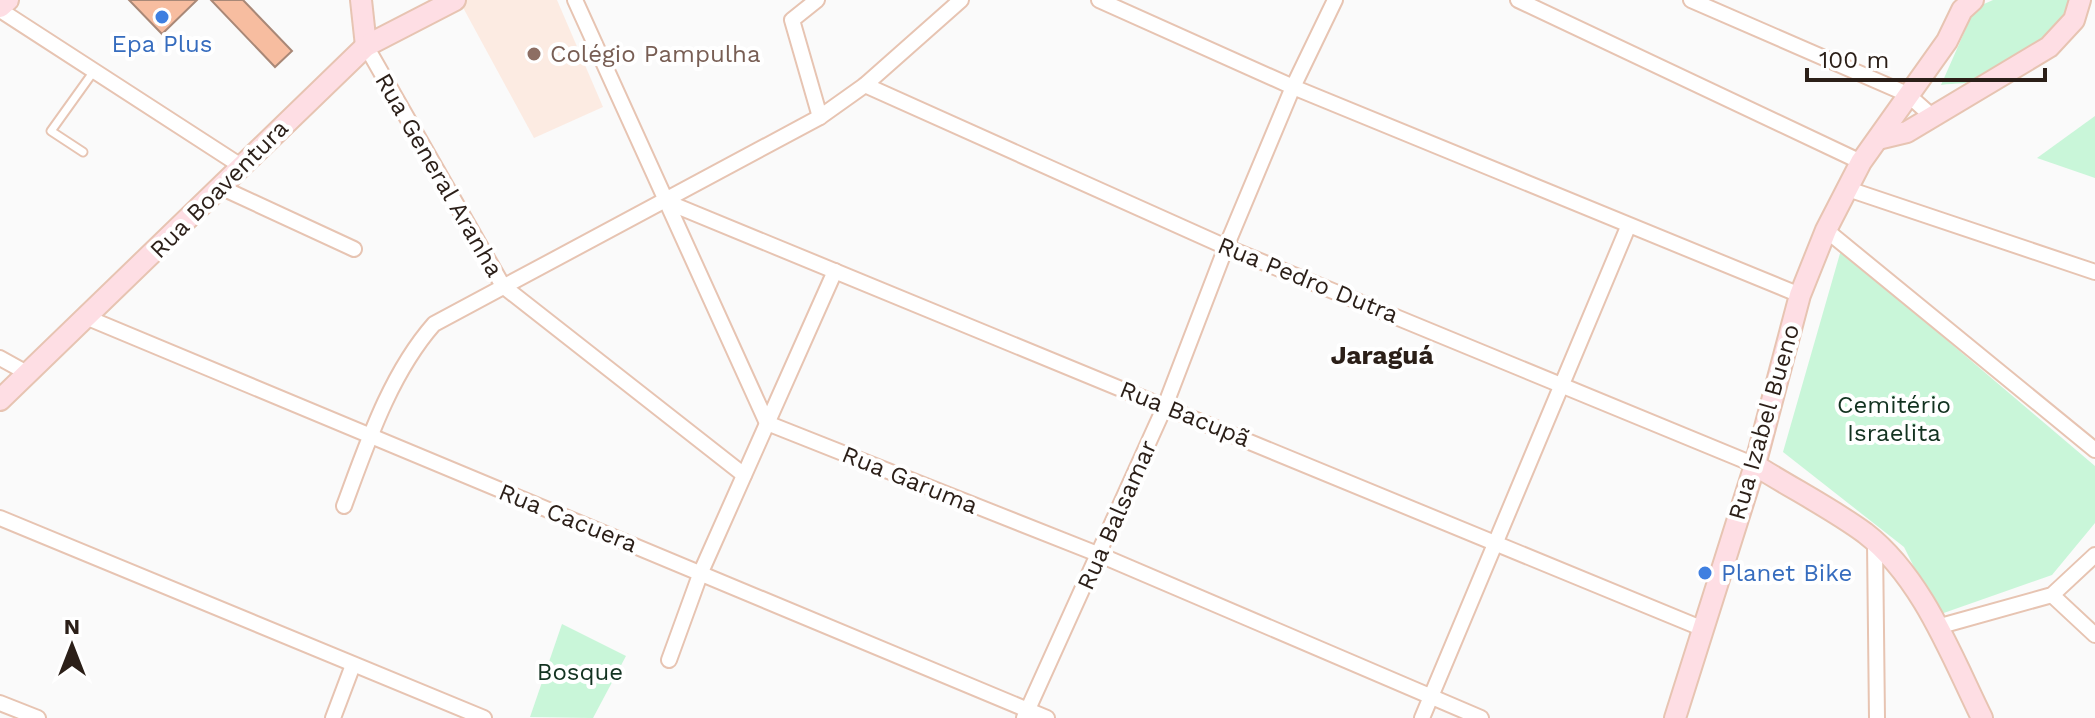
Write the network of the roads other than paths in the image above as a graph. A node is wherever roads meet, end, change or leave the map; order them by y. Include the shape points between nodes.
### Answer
1 (8, 0) edge
2 (361, 0) edge
3 (455, 0) edge
4 (575, 0) edge
5 (817, 0) edge
6 (961, 0) edge
7 (1099, 0) edge
8 (1335, 0) edge
9 (1518, 0) edge
10 (1691, 0) edge
11 (2080, 0) edge
12 (1964, 3) edge
13 (0, 9) edge
14 (366, 46) junction
15 (94, 71) junction
16 (865, 85) junction
17 (1293, 87) junction
18 (1907, 94) junction
19 (820, 117) junction
20 (1934, 118) junction
21 (1882, 138) junction
22 (83, 152) dead end
23 (1861, 162) junction
24 (241, 166) junction
25 (220, 187) junction
26 (1845, 188) junction
27 (667, 202) junction
28 (1628, 227) junction
29 (1826, 230) junction
30 (1226, 247) junction
31 (354, 249) dead end
32 (835, 271) junction
33 (2095, 272) edge
34 (503, 286) junction
35 (1800, 295) junction
36 (88, 318) junction
37 (0, 358) edge
38 (27, 373) junction
39 (1561, 383) junction
40 (0, 400) edge
41 (1165, 406) junction
42 (767, 423) junction
43 (370, 437) junction
44 (2095, 450) edge
45 (1755, 465) junction
46 (744, 475) junction
47 (344, 506) dead end
48 (0, 518) edge
49 (1493, 542) junction
50 (1875, 543) junction
51 (1100, 555) junction
52 (2095, 555) edge
53 (701, 572) junction
54 (2052, 595) junction
55 (1937, 627) junction
56 (1701, 628) junction
57 (2095, 635) edge
58 (669, 660) dead end
59 (353, 665) junction
60 (1432, 695) junction
61 (0, 703) edge
62 (1026, 714) edge
63 (38, 718) edge
64 (333, 718) edge
65 (484, 718) edge
66 (1047, 718) edge
67 (1422, 718) edge
68 (1481, 718) edge
69 (1675, 718) edge
70 (1877, 718) edge
71 (1982, 718) edge

1 - 13 street
2 - 14 street, Rua General Aranha
3 - 14 street, Rua Boaventura
4 - 27 street
5 - 19 street via 792,20
6 - 16 street
7 - 17 street
8 - 17 street, Rua Balsamar
9 - 23 street
10 - 18 street
11 - 20 street via 2074,20 2049,47
12 - 18 street, Rua Izabel Bueno via 1947,41
13 - 15 street
14 - 24 street, Rua Boaventura
14 - 34 street, Rua General Aranha
15 - 22 lane via 51,131
15 - 24 street
16 - 19 street
16 - 30 street, Rua Pedro Dutra
17 - 28 street
17 - 30 street, Rua Balsamar
18 - 20 street
18 - 21 street, Rua Izabel Bueno
19 - 27 street
20 - 21 street
21 - 23 street, Rua Izabel Bueno
23 - 26 street, Rua Izabel Bueno
24 - 25 street, Rua Boaventura
25 - 31 street
25 - 36 street, Rua Boaventura
26 - 29 street, Rua Izabel Bueno
26 - 33 street
27 - 32 street, Rua Bacupã
27 - 34 street
27 - 42 street
28 - 35 street
28 - 39 street
29 - 35 street, Rua Izabel Bueno
29 - 44 street
30 - 39 street, Rua Pedro Dutra
30 - 41 street, Rua Balsamar
32 - 41 street, Rua Bacupã
32 - 42 street
34 - 43 street via 434,324 415,346
34 - 46 street, Rua General Aranha
35 - 45 street, Rua Izabel Bueno
36 - 38 street, Rua Boaventura
36 - 43 street, Rua Cacuera
37 - 38 street
38 - 40 street, Rua Boaventura
39 - 45 street, Rua Pedro Dutra
39 - 49 street
41 - 49 street, Rua Bacupã
41 - 51 street, Rua Balsamar
42 - 46 street
42 - 51 street, Rua Garuma
43 - 47 street
43 - 53 street, Rua Cacuera
45 - 50 street
45 - 56 street, Rua Izabel Bueno
46 - 53 street
48 - 59 street
49 - 56 street, Rua Bacupã
49 - 60 street
50 - 55 street via 1908,579
50 - 70 street
51 - 60 street, Rua Garuma
51 - 62 street, Rua Balsamar
52 - 54 street
53 - 58 street
53 - 62 street, Rua Cacuera
54 - 55 street
54 - 57 street
55 - 71 street
56 - 69 street, Rua Izabel Bueno
59 - 64 street
59 - 65 street
60 - 67 street
60 - 68 street, Rua Garuma
61 - 63 street
62 - 66 street, Rua Cacuera

